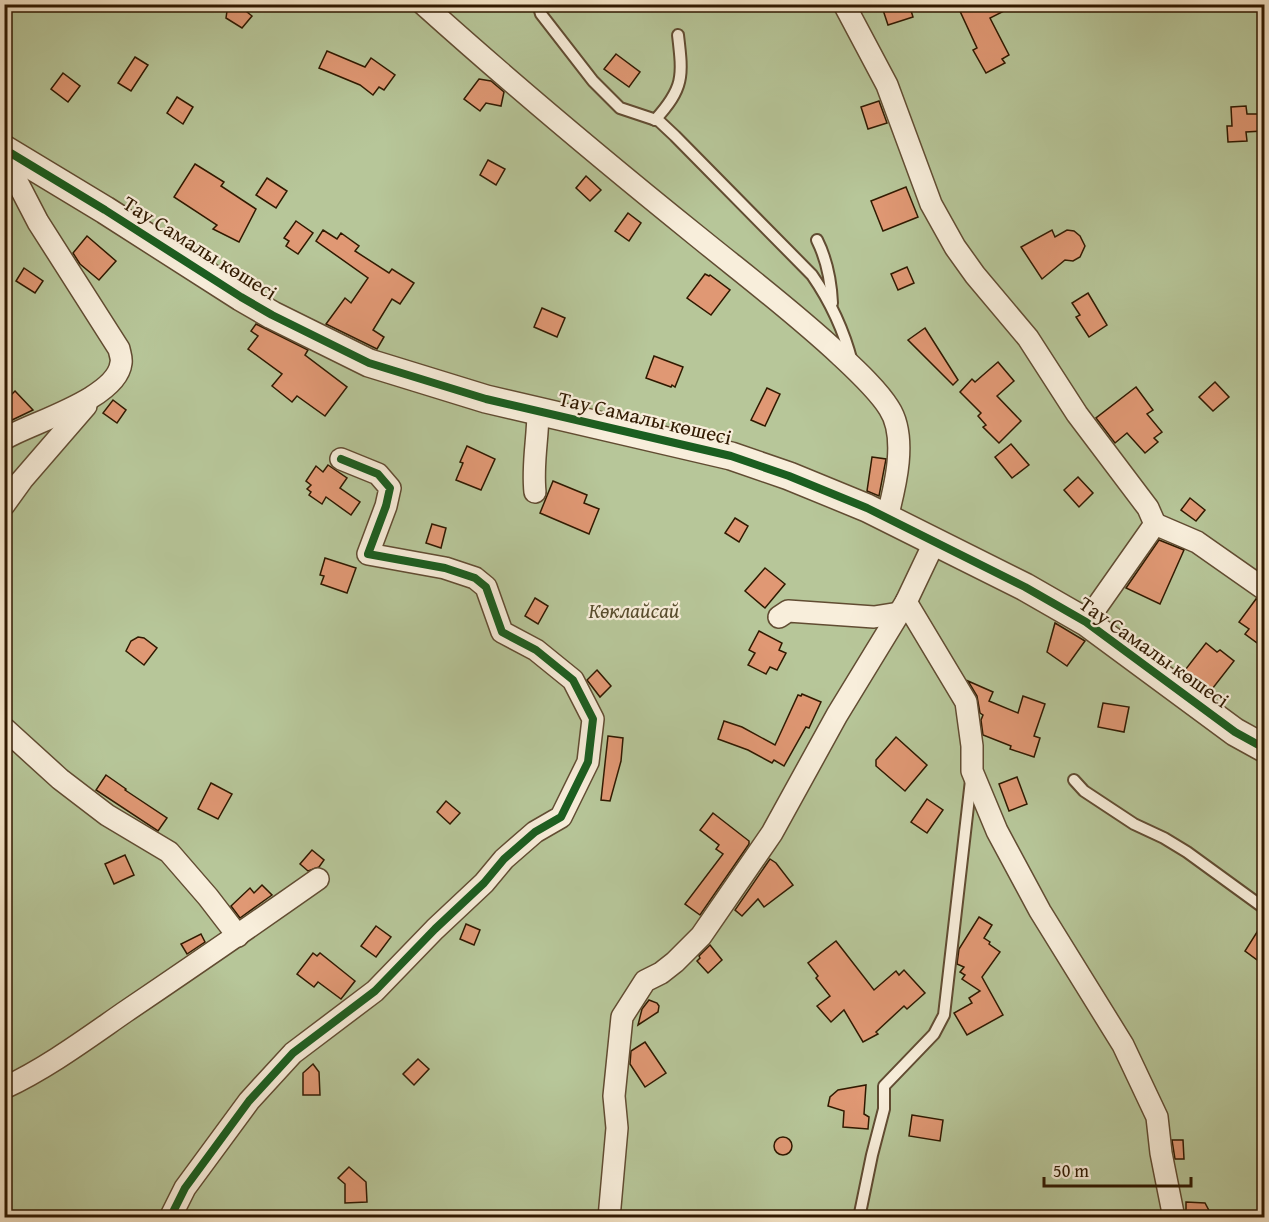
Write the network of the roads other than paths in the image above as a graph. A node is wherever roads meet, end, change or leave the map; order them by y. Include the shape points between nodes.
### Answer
1 (423, 4) edge
2 (538, 4) edge
3 (844, 4) edge
4 (678, 35) dead end
5 (655, 120) junction
6 (9, 160) edge
7 (817, 240) dead end
8 (832, 310) junction
9 (854, 368) junction
10 (93, 396) junction
11 (538, 411) junction
12 (4, 439) edge
13 (341, 459) dead end
14 (534, 492) dead end
15 (4, 505) edge
16 (887, 518) junction
17 (1155, 524) junction
18 (935, 541) junction
19 (1264, 589) edge
20 (902, 608) junction
21 (779, 617) dead end
22 (1086, 622) junction
23 (4, 728) edge
24 (1264, 748) edge
25 (972, 771) junction
26 (1074, 780) dead end
27 (318, 879) dead end
28 (1264, 908) edge
29 (238, 936) junction
30 (4, 1088) edge
31 (170, 1218) edge
32 (609, 1218) edge
33 (859, 1218) edge
34 (1174, 1218) edge

1 - 9 street via 503,76 798,316
2 - 5 lane via 541,14 593,81 620,108
3 - 17 street via 886,85 931,204 955,247 1028,338 1077,414 1148,508
4 - 5 lane via 679,89
5 - 8 lane via 812,275
6 - 10 street via 38,222 119,350 118,373
6 - 11 street, Тау Самалы көшесі via 105,210 241,297 369,363 443,388
7 - 8 lane via 831,284
8 - 9 lane
9 - 16 street via 889,408 897,427 894,488
10 - 12 street
10 - 15 street
11 - 14 street
11 - 16 street, Тау Самалы көшесі via 731,456
13 - 31 street via 378,474 390,489 368,554 445,568 475,578 486,587 502,632 536,650 573,680 592,719 588,762 561,817 535,832 504,859 375,991 285,1061 249,1101 185,1188
16 - 18 street, Тау Самалы көшесі
17 - 19 street via 1197,542
17 - 22 street
18 - 20 street
18 - 22 street, Тау Самалы көшесі
20 - 21 street via 874,617 788,611
20 - 25 street via 966,702
20 - 32 street via 772,834 701,936 675,962 645,981 622,1017
22 - 24 street, Тау Самалы көшесі via 1235,732
23 - 29 street via 106,815 169,852
25 - 33 lane via 944,1015 934,1034 884,1086 884,1109
25 - 34 street via 1040,911 1123,1045 1157,1117
26 - 28 lane via 1084,791 1187,852
27 - 29 street
29 - 30 street via 76,1046

